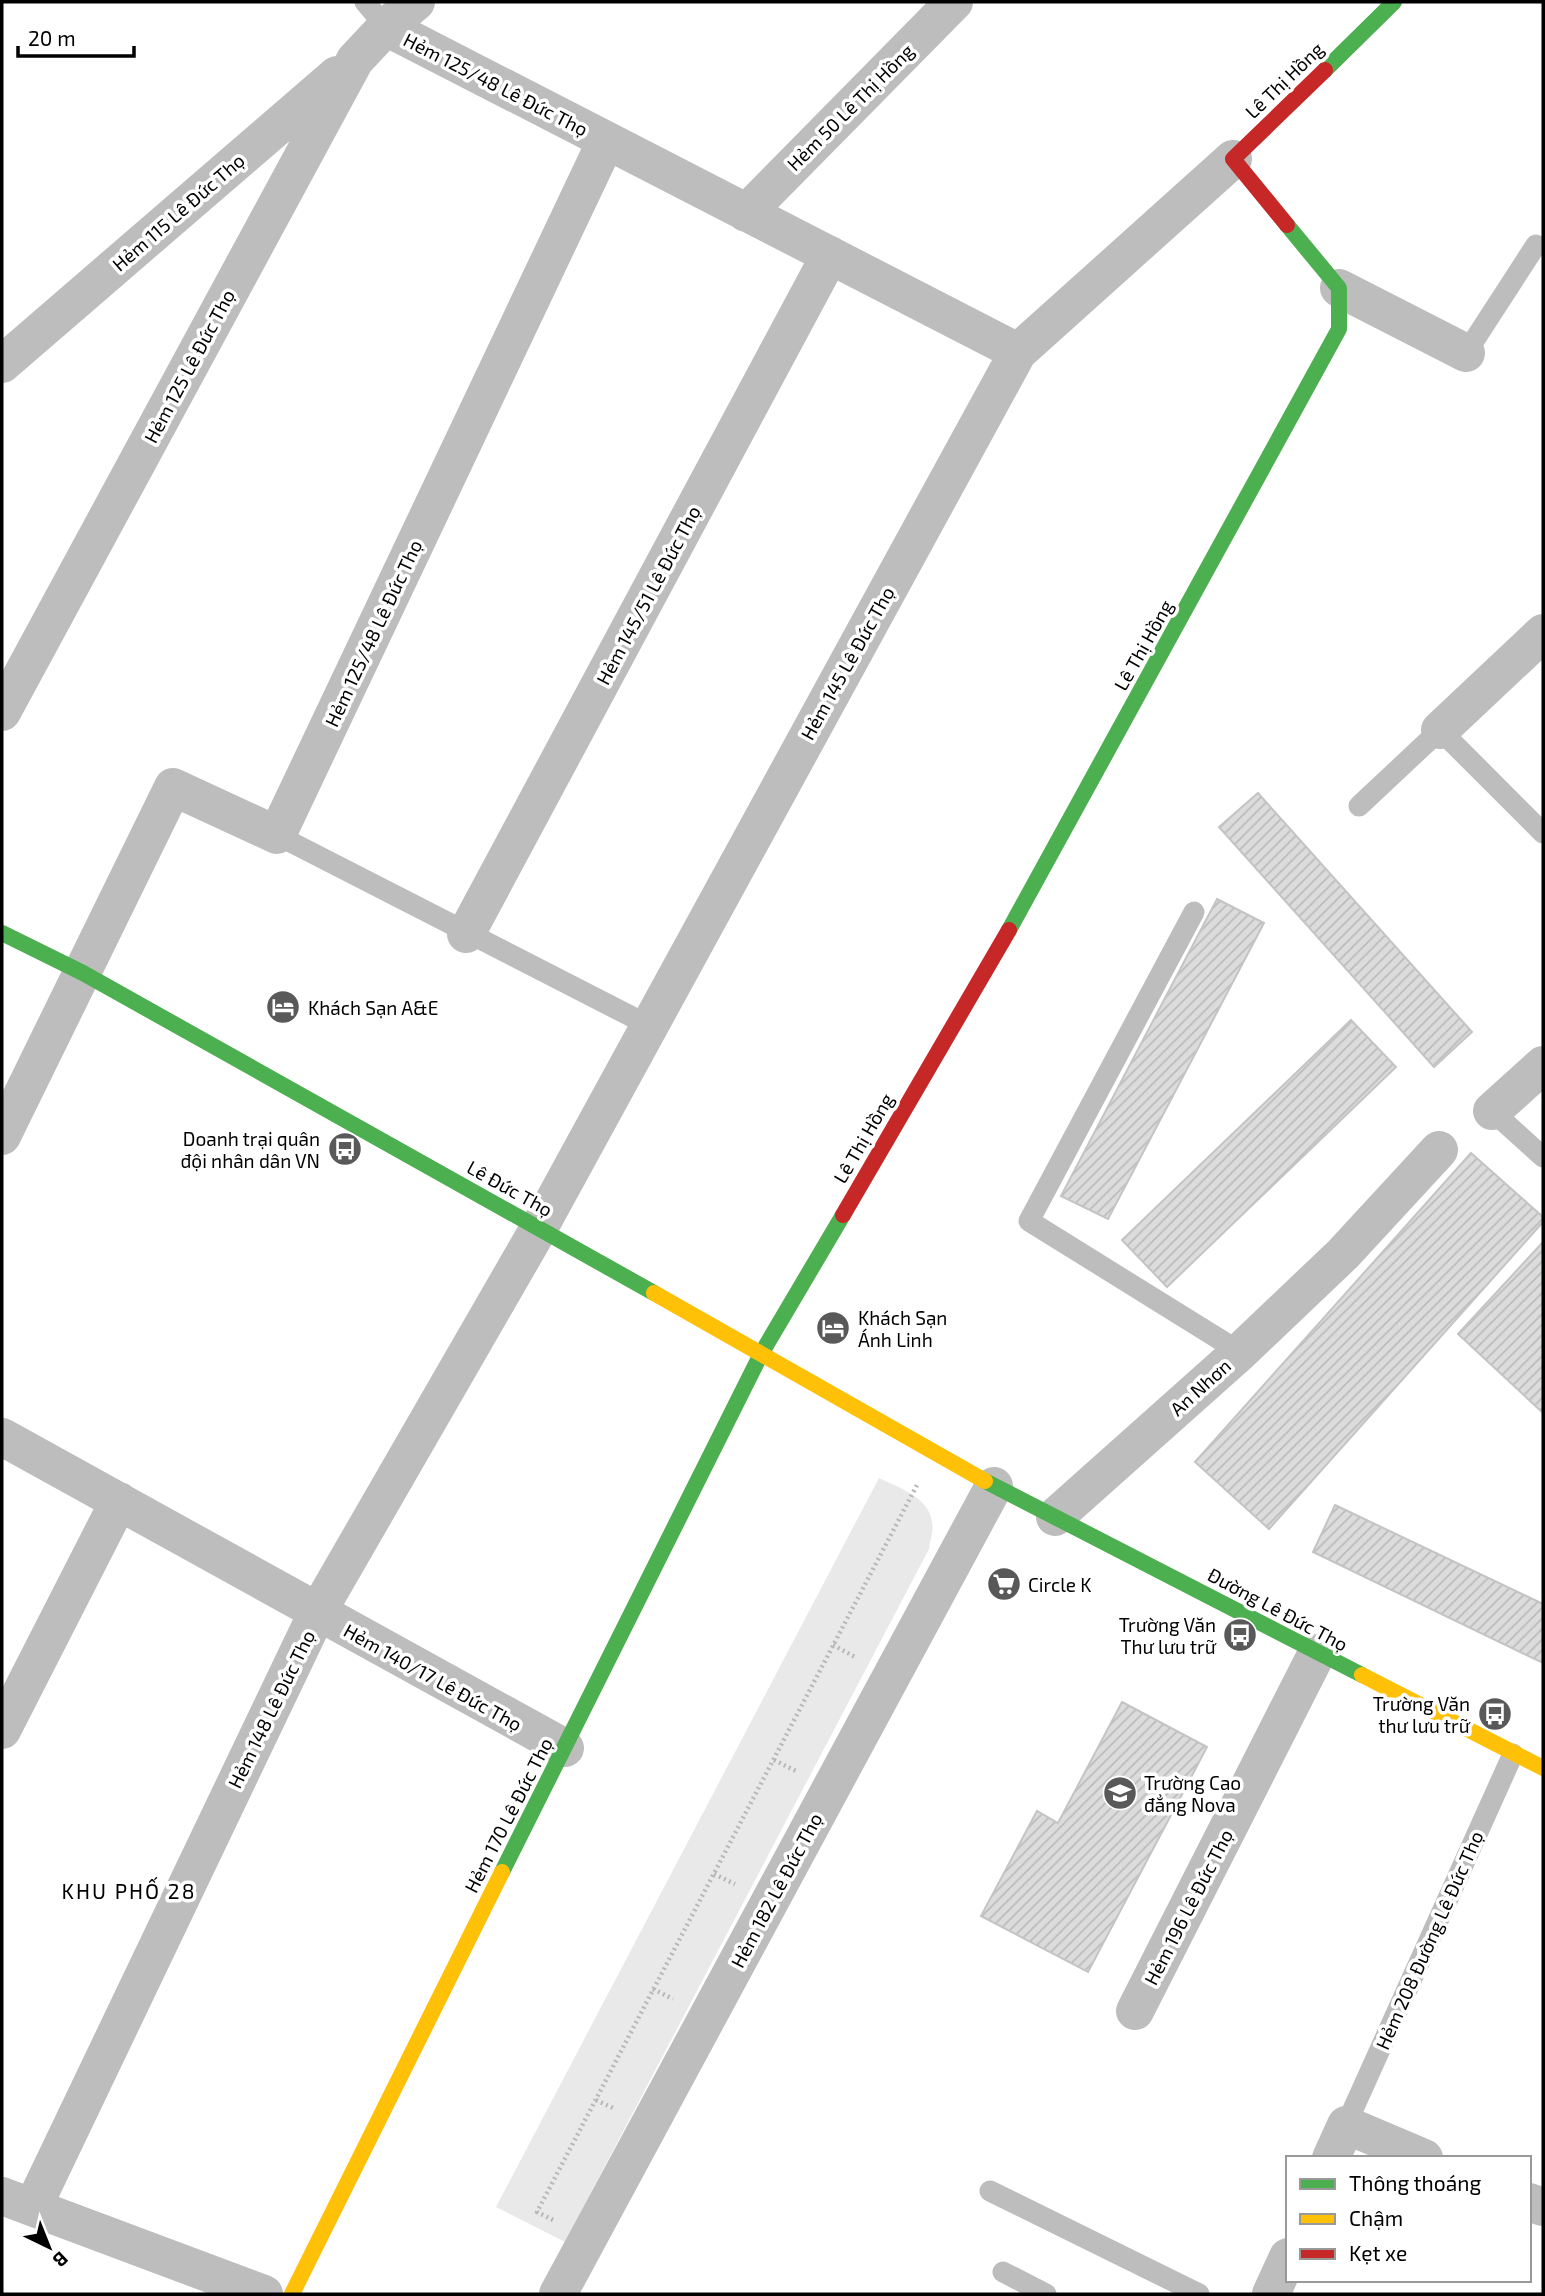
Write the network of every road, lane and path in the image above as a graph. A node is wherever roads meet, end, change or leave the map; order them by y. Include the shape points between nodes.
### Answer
1 (416, 2) edge
2 (954, 2) edge
3 (1388, 4) edge
4 (375, 15) edge
5 (355, 60) junction
6 (606, 141) junction
7 (1233, 159) junction
8 (746, 212) junction
9 (1536, 245) dead end
10 (830, 255) junction
11 (1339, 288) junction
12 (1018, 352) junction
13 (1466, 353) joint
14 (2, 364) edge
15 (1543, 633) edge
16 (2, 712) edge
17 (1440, 730) junction
18 (1359, 806) dead end
19 (1543, 833) edge
20 (277, 835) junction
21 (1194, 912) dead end
22 (2, 933) edge
23 (466, 934) junction
24 (83, 973) junction
25 (648, 1025) junction
26 (1543, 1065) edge
27 (1492, 1111) joint
28 (2, 1136) edge
29 (1439, 1150) dead end
30 (1543, 1157) edge
31 (539, 1228) junction
32 (1240, 1352) junction
33 (761, 1354) junction
34 (2, 1437) edge
35 (934, 1452) junction
36 (994, 1486) junction
37 (119, 1501) junction
38 (1055, 1517) junction
39 (317, 1613) junction
40 (1317, 1653) junction
41 (2, 1730) edge
42 (565, 1748) junction
43 (1513, 1754) junction
44 (1543, 1768) edge
45 (1135, 2011) dead end
46 (1338, 2141) edge
47 (1414, 2156) edge
48 (990, 2191) dead end
49 (17, 2201) edge
50 (588, 2237) junction
51 (1286, 2261) edge
52 (1003, 2272) dead end
53 (264, 2294) edge
54 (292, 2294) edge
55 (558, 2294) edge
56 (1046, 2294) edge
57 (1199, 2294) edge
58 (1271, 2294) edge

1 - 4 street, Hẻm 125 Lê Đức Thọ
2 - 8 street, Hẻm 50 Lê Thị Hồng
3 - 7 street, Lê Thị Hồng
4 - 5 street, Hẻm 125 Lê Đức Thọ
4 - 6 street, Hẻm 125/48 Lê Đức Thọ
5 - 14 street, Hẻm 115 Lê Đức Thọ
5 - 16 street, Hẻm 125 Lê Đức Thọ
6 - 8 street, Hẻm 125/48 Lê Đức Thọ
6 - 20 street, Hẻm 125/48 Lê Đức Thọ
7 - 11 street
7 - 12 street, Hẻm 145 Lê Đức Thọ
8 - 10 street
9 - 13 lane
10 - 12 street
10 - 23 street, Hẻm 145/51 Lê Đức Thọ
11 - 13 street
11 - 33 street, Lê Thị Hồng via 1339,329 1005,938
12 - 25 street, Hẻm 145 Lê Đức Thọ
15 - 17 street
17 - 18 lane
17 - 19 lane
20 - 23 lane
20 - 24 street via 173,787
21 - 32 lane via 1028,1221
22 - 24 street, Lê Đức Thọ
23 - 25 lane
24 - 28 street
24 - 31 street, Lê Đức Thọ
25 - 31 street, Hẻm 145 Lê Đức Thọ
26 - 27 street
27 - 30 lane
29 - 32 street, An Nhơn via 1343,1254
31 - 33 street, Lê Đức Thọ
31 - 39 street, Hẻm 148 Lê Đức Thọ
32 - 38 street, An Nhơn
33 - 35 street, Lê Đức Thọ
33 - 42 street, Hẻm 170 Lê Đức Thọ
34 - 37 street, Hẻm 140/17 Lê Đức Thọ
35 - 36 street, Lê Đức Thọ
35 - 50 path via 537,2212
36 - 38 street, Đường Lê Đức Thọ
36 - 50 street, Hẻm 182 Lê Đức Thọ
37 - 39 street, Hẻm 140/17 Lê Đức Thọ
37 - 41 street
38 - 40 street, Đường Lê Đức Thọ
39 - 42 street, Hẻm 140/17 Lê Đức Thọ
39 - 49 street, Hẻm 148 Lê Đức Thọ
40 - 43 street, Đường Lê Đức Thọ
40 - 45 street, Hẻm 196 Lê Đức Thọ
42 - 54 street, Hẻm 170 Lê Đức Thọ
43 - 44 street, Đường Lê Đức Thọ
43 - 46 lane, Hẻm 208 Đường Lê Đức Thọ
46 - 47 street
48 - 57 lane
49 - 53 street
50 - 55 street, Hẻm 182 Lê Đức Thọ
51 - 58 street
52 - 56 lane

